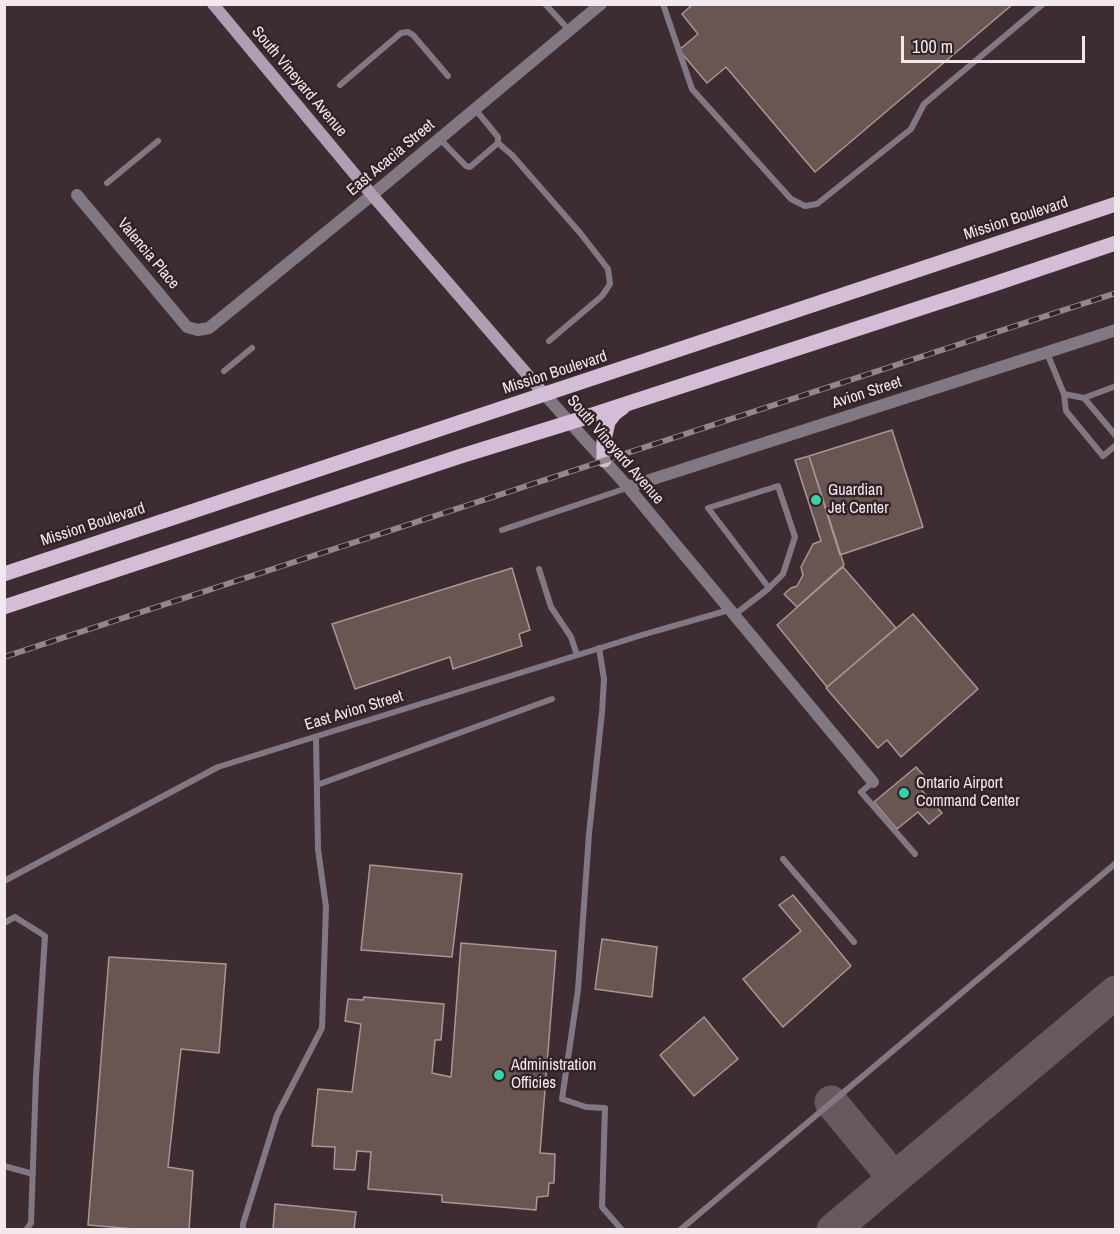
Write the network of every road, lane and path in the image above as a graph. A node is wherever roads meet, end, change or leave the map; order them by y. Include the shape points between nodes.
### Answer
1 (213, 4) edge
2 (545, 4) edge
3 (600, 4) edge
4 (1042, 4) edge
5 (665, 5) edge
6 (569, 31) junction
7 (448, 76) dead end
8 (339, 87) dead end
9 (476, 109) junction
10 (440, 139) junction
11 (158, 141) dead end
12 (498, 143) junction
13 (108, 183) dead end
14 (77, 195) dead end
15 (372, 195) junction
16 (1116, 204) edge
17 (1116, 243) edge
18 (198, 330) joint
19 (1116, 330) edge
20 (549, 340) dead end
21 (252, 348) dead end
22 (1046, 352) junction
23 (224, 371) dead end
24 (1116, 386) edge
25 (1064, 394) junction
26 (544, 395) junction
27 (1084, 398) junction
28 (627, 404) junction
29 (571, 422) junction
30 (1116, 436) edge
31 (1116, 445) edge
32 (604, 460) junction
33 (628, 487) junction
34 (502, 530) dead end
35 (539, 569) dead end
36 (4, 574) edge
37 (770, 588) junction
38 (4, 607) edge
39 (732, 613) junction
40 (599, 648) junction
41 (577, 656) junction
42 (552, 699) dead end
43 (316, 737) junction
44 (873, 782) joint
45 (317, 785) junction
46 (915, 854) dead end
47 (783, 859) dead end
48 (1116, 863) edge
49 (4, 881) edge
50 (4, 923) edge
51 (854, 942) dead end
52 (4, 1166) edge
53 (33, 1174) junction
54 (26, 1230) edge
55 (243, 1230) edge
56 (622, 1230) edge
57 (680, 1230) edge

1 - 15 main road, South Vineyard Avenue
2 - 6 lane
3 - 6 street, East Acacia Street
4 - 5 lane via 924,104 911,129 817,204 805,206 790,200 692,89
6 - 9 street, East Acacia Street
7 - 8 lane via 408,32 401,33
9 - 10 street, East Acacia Street
9 - 12 lane via 498,137
10 - 12 lane via 470,167
10 - 15 street, East Acacia Street
11 - 13 lane
12 - 20 lane via 608,269 610,284 602,296
14 - 18 street, Valencia Place via 187,327
15 - 18 street, East Acacia Street via 208,328
15 - 26 main road, South Vineyard Avenue
16 - 26 main road, Mission Boulevard
17 - 28 main road
19 - 22 street, Avion Street
21 - 23 lane
22 - 25 lane
22 - 33 street, Avion Street
24 - 27 lane
25 - 27 lane
25 - 31 lane via 1066,411 1103,456
26 - 29 street, South Vineyard Avenue
26 - 36 main road, Mission Boulevard
27 - 30 lane
28 - 29 main road
28 - 32 main road via 610,419
29 - 32 street, South Vineyard Avenue
29 - 38 main road
32 - 33 street, South Vineyard Avenue
33 - 34 lane
33 - 39 street, South Vineyard Avenue
35 - 41 lane via 551,607 571,637
37 - 37 lane via 783,574 795,537 778,486 708,508
37 - 39 lane
39 - 40 lane, East Avion Street
39 - 44 street, South Vineyard Avenue
40 - 41 lane, East Avion Street
40 - 56 lane via 604,679 602,712 578,990 562,1099 605,1108 602,1207
41 - 43 lane, East Avion Street
42 - 45 lane
43 - 45 lane
43 - 49 lane, East Avion Street via 218,767
44 - 46 lane via 861,792
45 - 55 lane via 318,849 326,907 322,1028 277,1116
47 - 51 lane
48 - 57 lane
50 - 53 lane via 15,917 45,936
52 - 53 lane
53 - 54 lane via 31,1223

